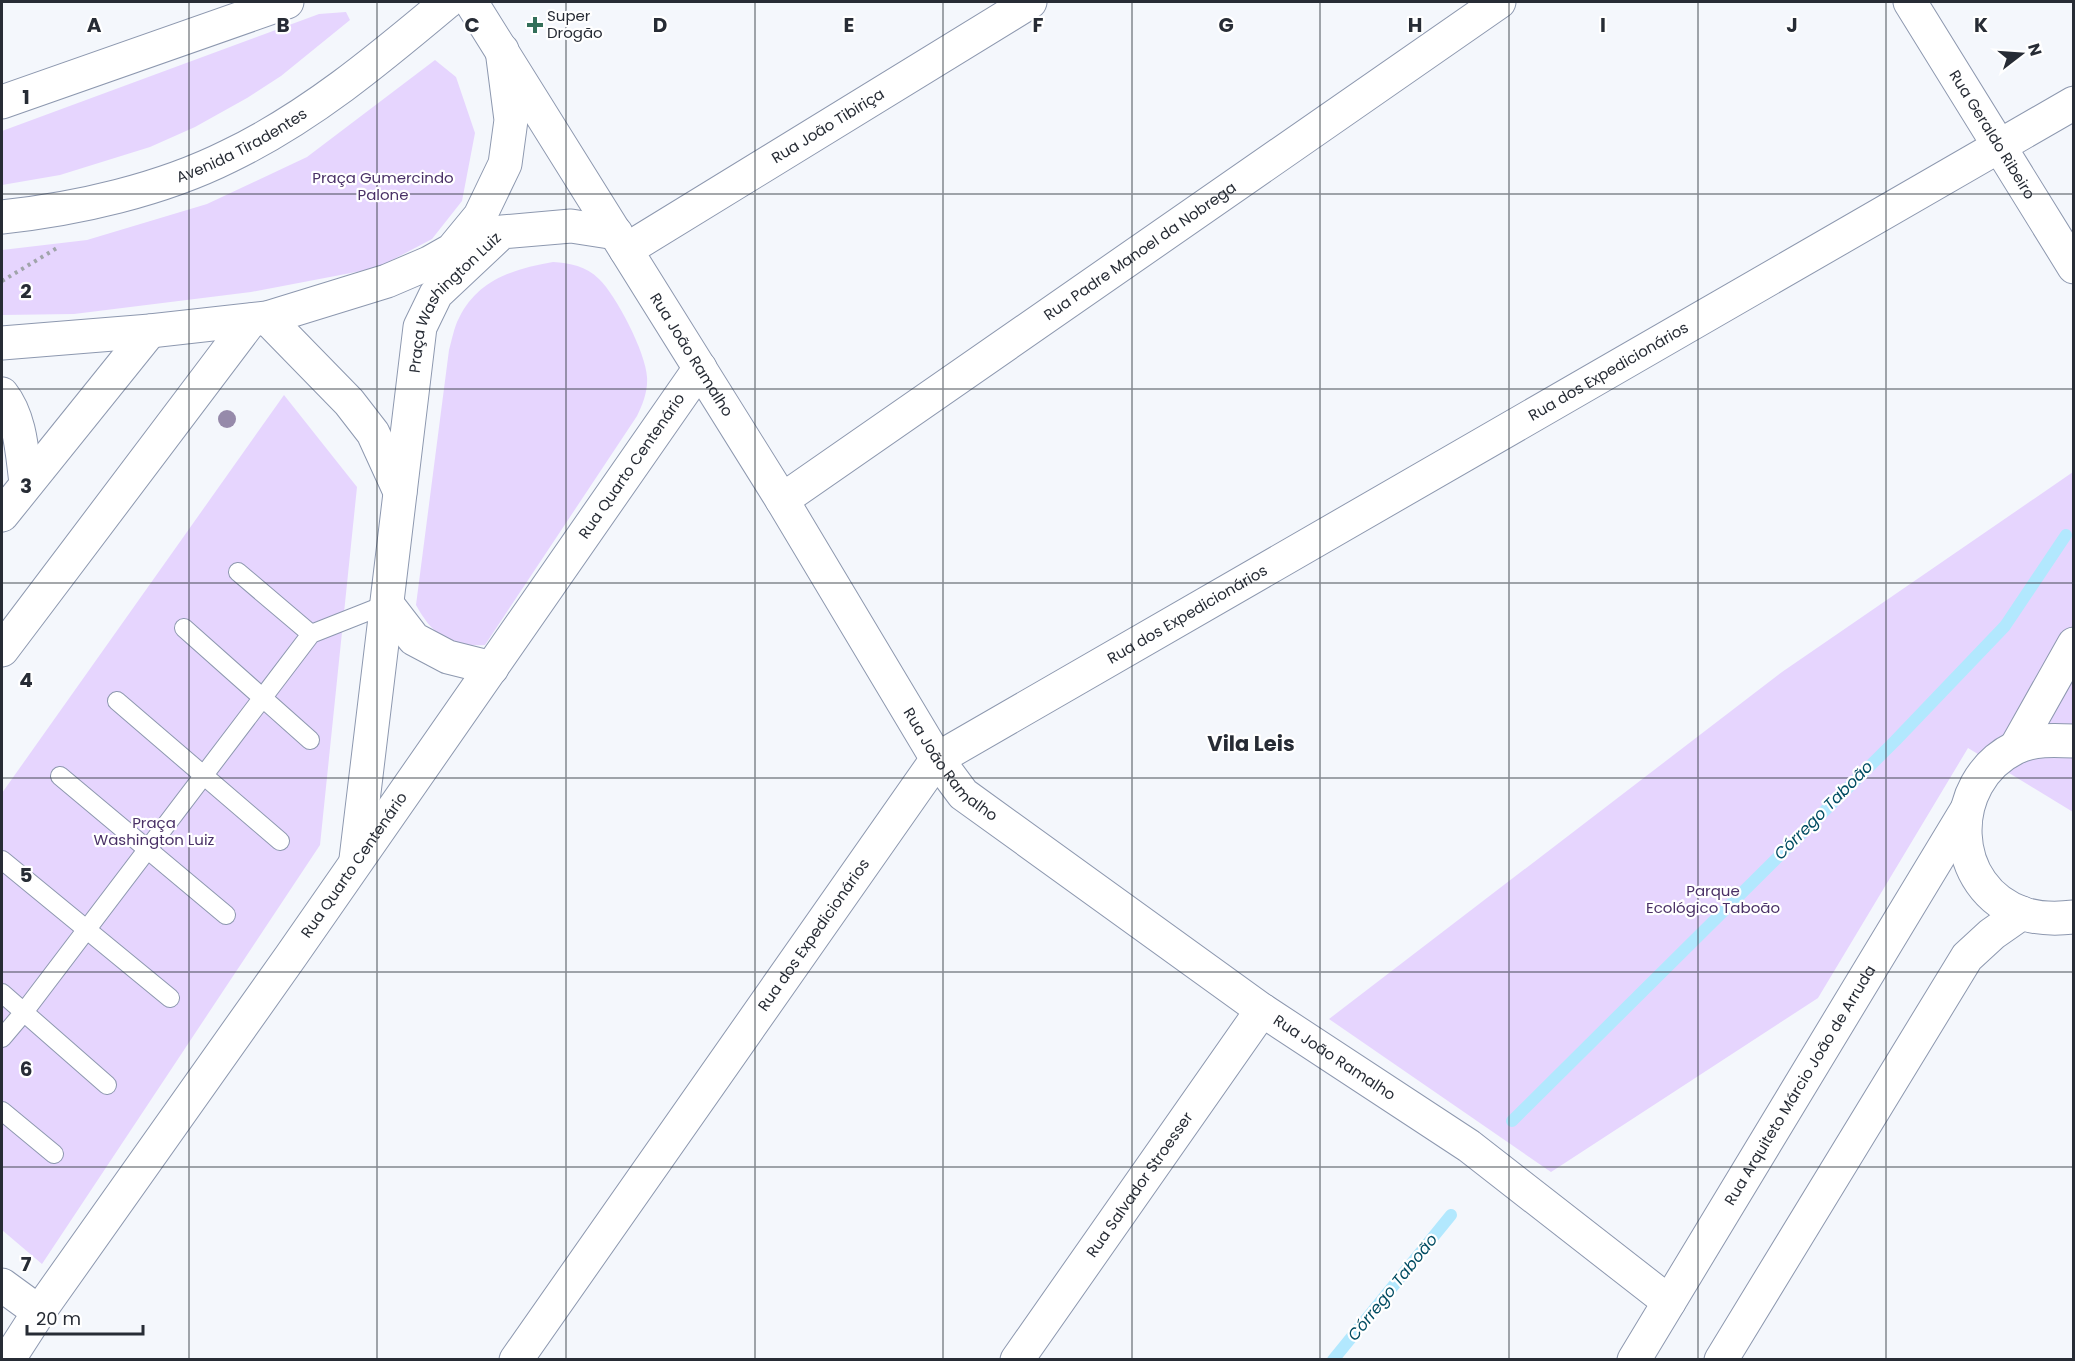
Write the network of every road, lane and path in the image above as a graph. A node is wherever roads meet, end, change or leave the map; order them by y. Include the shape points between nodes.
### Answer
1 (287, 2) edge
2 (447, 2) edge
3 (471, 2) edge
4 (1030, 2) edge
5 (1498, 2) edge
6 (1910, 2) edge
7 (502, 50) junction
8 (2, 102) edge
9 (2073, 103) edge
10 (1999, 147) junction
11 (2, 216) edge
12 (621, 241) junction
13 (2073, 267) edge
14 (259, 319) junction
15 (150, 331) junction
16 (2, 343) edge
17 (700, 368) junction
18 (2, 394) edge
19 (26, 483) junction
20 (400, 492) junction
21 (782, 500) junction
22 (2, 515) edge
23 (238, 572) dead end
24 (387, 604) junction
25 (184, 628) dead end
26 (311, 634) junction
27 (2073, 644) edge
28 (2, 650) edge
29 (492, 668) junction
30 (263, 697) junction
31 (117, 701) dead end
32 (310, 740) dead end
33 (2073, 741) edge
34 (2016, 747) junction
35 (937, 759) junction
36 (204, 775) junction
37 (60, 776) dead end
38 (1965, 811) junction
39 (280, 841) dead end
40 (147, 848) junction
41 (2, 860) edge
42 (356, 864) junction
43 (2022, 914) junction
44 (225, 915) dead end
45 (2073, 918) edge
46 (86, 929) junction
47 (2, 993) edge
48 (170, 998) dead end
49 (1262, 1010) junction
50 (24, 1012) junction
51 (2, 1038) edge
52 (107, 1085) dead end
53 (2, 1111) edge
54 (54, 1154) dead end
55 (2, 1285) edge
56 (1669, 1302) junction
57 (39, 1312) junction
58 (8, 1359) edge
59 (516, 1359) edge
60 (1017, 1359) edge
61 (1634, 1359) edge
62 (1721, 1359) edge

1 - 8 street
2 - 11 street, Avenida Tiradentes via 326,98 228,157 167,181 100,200
3 - 7 street, Rua João Ramalho
4 - 12 street, Rua João Tibiriça
5 - 21 street, Rua Padre Manoel da Nobrega
6 - 10 street, Rua Geraldo Ribeiro
7 - 12 street, Rua João Ramalho
7 - 14 street via 511,120 505,164 480,216 452,250 387,282
9 - 10 street, Rua dos Expedicionários
10 - 13 street, Rua Geraldo Ribeiro
10 - 35 street, Rua dos Expedicionários
12 - 17 street, Rua João Ramalho
12 - 20 street, Praça Washington Luiz via 572,226 502,232 436,294 420,327
14 - 15 street
14 - 20 street via 349,402 373,433
14 - 28 street
15 - 16 street
15 - 19 street
17 - 21 street, Rua João Ramalho
17 - 29 street, Rua Quarto Centenário
18 - 19 street via 21,439
19 - 22 street
20 - 24 street, Praça Washington Luiz
21 - 35 street, Rua João Ramalho
23 - 26 lane
24 - 26 lane
24 - 29 street via 414,639 448,657
24 - 42 street, Praça Washington Luiz
25 - 30 lane
26 - 30 lane
27 - 34 street
29 - 42 street, Rua Quarto Centenário
30 - 32 lane
30 - 36 lane
31 - 36 lane
33 - 34 street via 2045,739
34 - 38 street via 1993,763 1976,784
35 - 49 street, Rua João Ramalho via 963,794
35 - 59 street, Rua dos Expedicionários
36 - 39 lane
36 - 40 lane
37 - 40 lane
38 - 43 street via 1964,836 1970,861 1982,883 2000,901
38 - 56 street, Rua Arquiteto Márcio João de Arruda
40 - 44 lane
40 - 46 lane
41 - 46 lane
42 - 57 street, Rua Quarto Centenário
43 - 45 street
43 - 62 street via 1967,957
46 - 48 lane
46 - 50 lane
47 - 50 lane
49 - 56 street, Rua João Ramalho via 1469,1146
49 - 60 street, Rua Salvador Stroesser
50 - 51 lane
50 - 52 lane
53 - 54 lane
55 - 57 street
56 - 61 street, Rua Arquiteto Márcio João de Arruda
57 - 58 street, Rua Quarto Centenário

